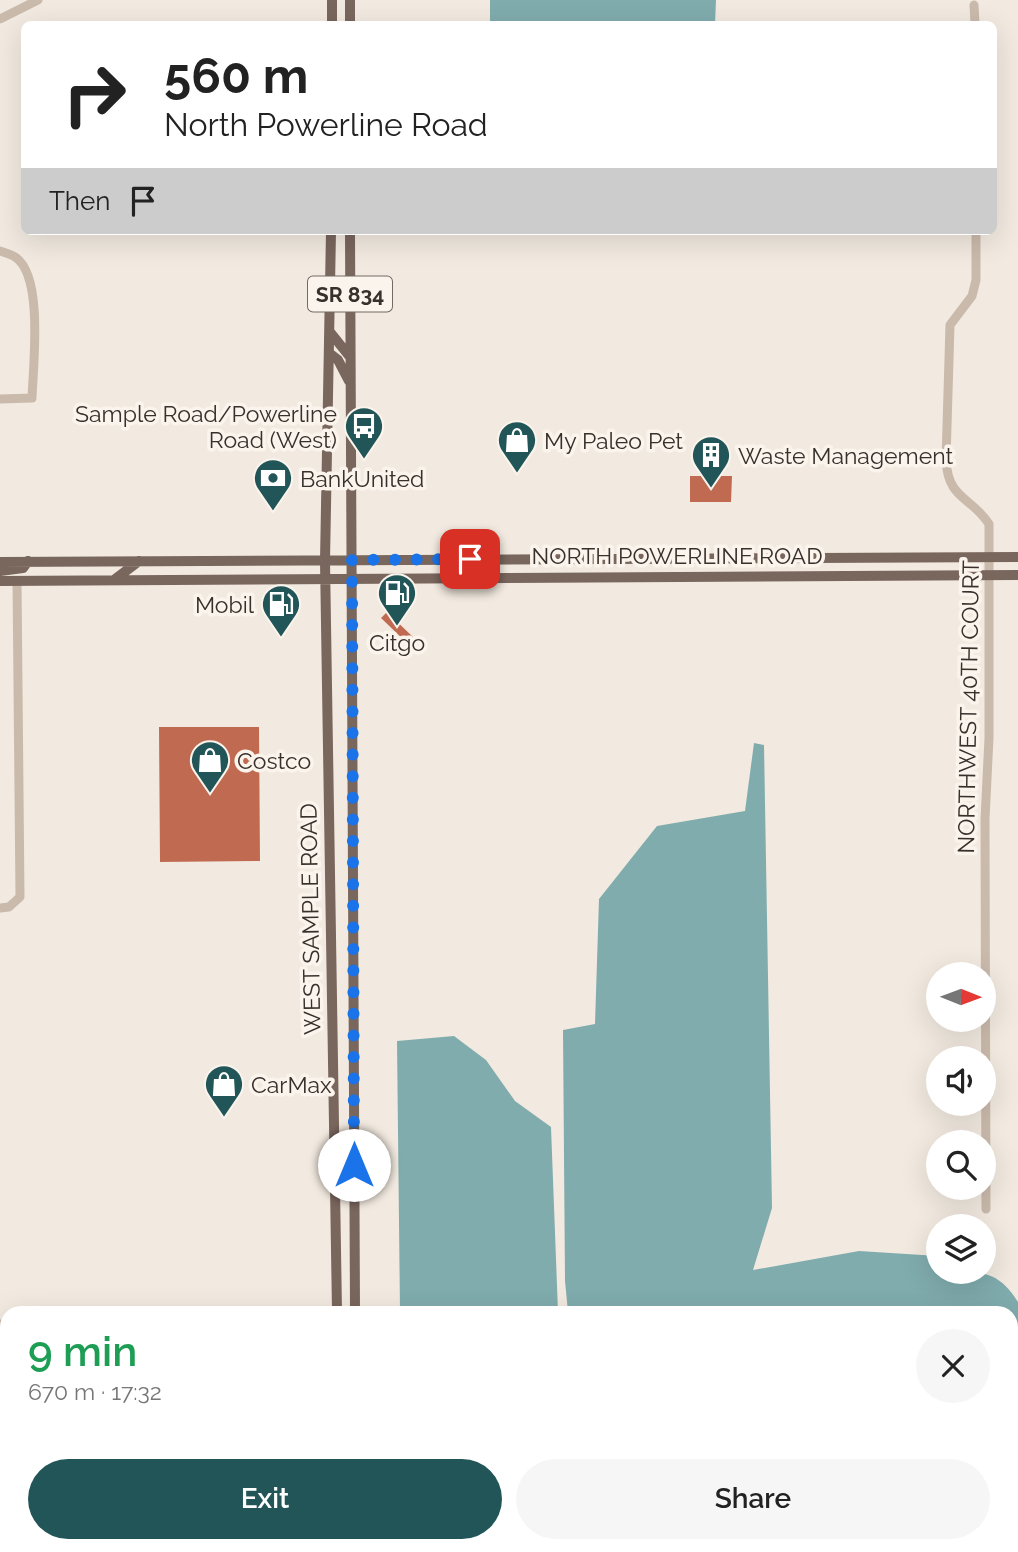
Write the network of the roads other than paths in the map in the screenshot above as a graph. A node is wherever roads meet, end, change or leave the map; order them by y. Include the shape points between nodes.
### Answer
1 (37, 0) edge
2 (332, 0) edge
3 (350, 0) edge
4 (974, 5) dead end
5 (0, 19) edge
6 (332, 21) edge
7 (350, 21) edge
8 (975, 21) edge
9 (331, 235) edge
10 (350, 235) edge
11 (976, 235) edge
12 (0, 251) edge
13 (329, 330) junction
14 (329, 354) junction
15 (351, 356) junction
16 (351, 383) junction
17 (0, 399) edge
18 (1018, 557) edge
19 (990, 558) junction
20 (568, 559) junction
21 (759, 559) junction
22 (352, 560) junction
23 (28, 561) junction
24 (139, 561) junction
25 (325, 561) junction
26 (0, 562) edge
27 (0, 571) edge
28 (782, 575) junction
29 (990, 575) junction
30 (1018, 575) edge
31 (737, 576) junction
32 (545, 577) junction
33 (325, 579) junction
34 (352, 579) junction
35 (114, 580) junction
36 (0, 581) edge
37 (17, 581) junction
38 (0, 908) edge
39 (986, 1209) dead end
40 (337, 1306) edge
41 (355, 1306) edge

1 - 5 street
2 - 6 main road
3 - 7 main road
4 - 8 street
9 - 13 main road, WEST SAMPLE ROAD / SR 834
10 - 15 main road, WEST SAMPLE ROAD / SR 834
11 - 19 street, NORTHWEST 40TH COURT via 974,288 950,325 947,479 989,524
12 - 17 street via 17,257 30,276 34,302 32,398
13 - 14 main road, WEST SAMPLE ROAD / SR 834
13 - 15 main road
14 - 16 main road via 338,360
14 - 25 main road, WEST SAMPLE ROAD / SR 834
15 - 16 main road, WEST SAMPLE ROAD / SR 834
16 - 22 main road, WEST SAMPLE ROAD / SR 834
18 - 19 main road, NORTH POWERLINE ROAD
19 - 21 main road, NORTH POWERLINE ROAD
19 - 29 street, NORTHWEST 40TH COURT
20 - 21 main road, NORTH POWERLINE ROAD
20 - 22 main road, NORTH POWERLINE ROAD
20 - 32 main road
21 - 28 main road
21 - 31 main road
22 - 25 main road, NORTH POWERLINE ROAD
22 - 34 main road, WEST SAMPLE ROAD / SR 834
23 - 24 main road, NORTH POWERLINE ROAD
23 - 26 main road, NORTH POWERLINE ROAD
23 - 27 main road via 23,568
24 - 25 main road, NORTH POWERLINE ROAD
24 - 35 main road
25 - 33 main road, WEST SAMPLE ROAD / SR 834
28 - 29 main road, NORTH POWERLINE ROAD
28 - 31 main road, NORTH POWERLINE ROAD
29 - 30 main road, NORTH POWERLINE ROAD
29 - 39 street, NORTHWEST 40TH COURT
31 - 32 main road, NORTH POWERLINE ROAD
32 - 34 main road, NORTH POWERLINE ROAD
33 - 34 main road, NORTH POWERLINE ROAD
33 - 35 main road, NORTH POWERLINE ROAD
33 - 40 main road, WEST SAMPLE ROAD / SR 834
34 - 41 main road, WEST SAMPLE ROAD / SR 834
35 - 37 main road, NORTH POWERLINE ROAD
36 - 37 main road, NORTH POWERLINE ROAD
37 - 38 street via 20,897

